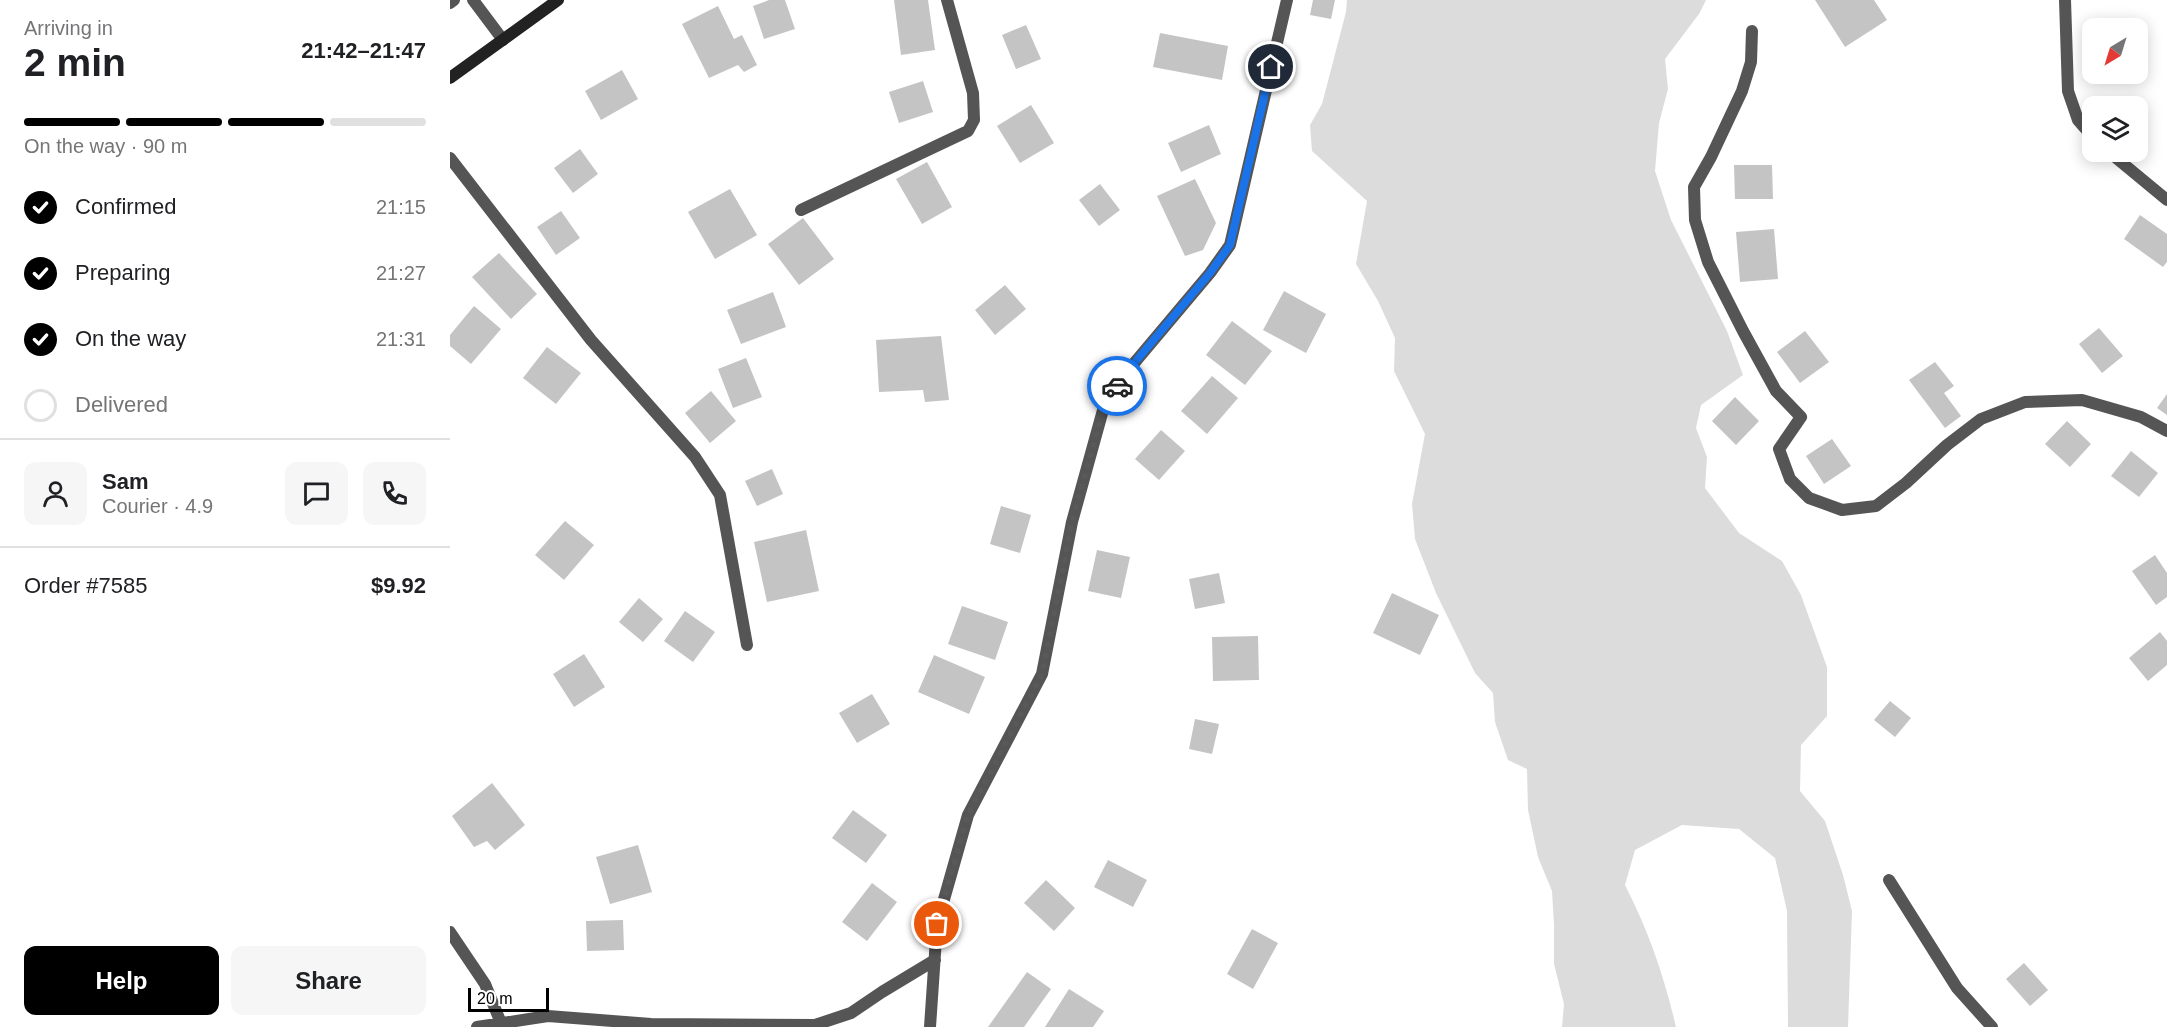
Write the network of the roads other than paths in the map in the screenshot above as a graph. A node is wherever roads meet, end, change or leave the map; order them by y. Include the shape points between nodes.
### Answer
1 (454, 0) edge
2 (473, 0) edge
3 (558, 0) edge
4 (947, 0) edge
5 (1287, 0) edge
6 (2066, 0) edge
7 (450, 3) edge
8 (1752, 31) dead end
9 (503, 40) junction
10 (450, 78) edge
11 (2082, 125) edge
12 (450, 158) edge
13 (2121, 162) edge
14 (2167, 200) edge
15 (801, 210) dead end
16 (2167, 431) edge
17 (747, 645) dead end
18 (1889, 880) dead end
19 (450, 932) edge
20 (935, 960) junction
21 (501, 1023) junction
22 (477, 1027) edge
23 (930, 1027) edge
24 (1992, 1027) edge

1 - 7 street
2 - 9 street
3 - 9 street
4 - 15 street via 972,93 974,120 968,131
5 - 20 street via 1230,245 1125,374 1103,410 1072,522 1042,674 968,815 937,924
6 - 11 street via 2068,91
8 - 16 street via 1751,62 1742,91 1694,187 1695,220 1708,262 1743,331 1776,391 1802,417 1779,449 1790,479 1809,498 1842,510 1876,506 1981,419 2025,402 2082,400 2141,417
9 - 10 street
12 - 17 street via 591,340 695,457 720,495
13 - 14 street
18 - 24 street via 1957,988
19 - 21 street via 485,984
20 - 21 street via 851,1014 815,1025 651,1024 548,1016
20 - 23 street
21 - 22 street

